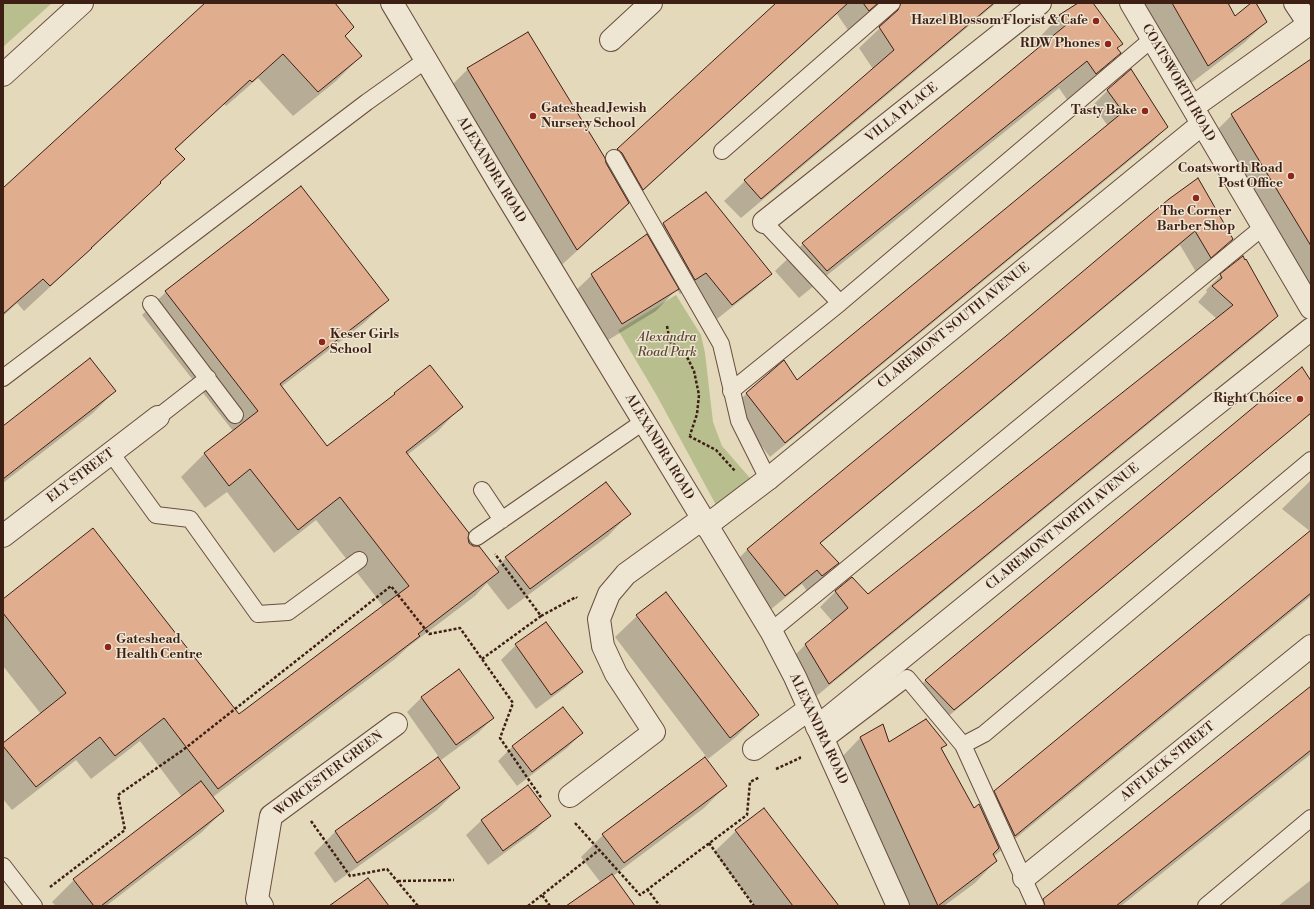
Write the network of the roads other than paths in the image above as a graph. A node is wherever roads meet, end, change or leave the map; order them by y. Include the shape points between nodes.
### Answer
1 (82, 3) edge
2 (392, 3) edge
3 (651, 3) edge
4 (892, 3) edge
5 (1040, 3) edge
6 (1131, 3) edge
7 (1295, 3) edge
8 (1310, 23) edge
9 (1152, 39) junction
10 (611, 40) dead end
11 (426, 60) junction
12 (3, 75) edge
13 (1198, 115) junction
14 (722, 151) dead end
15 (614, 158) dead end
16 (764, 222) joint
17 (1263, 227) junction
18 (840, 303) junction
19 (151, 304) dead end
20 (1311, 308) edge
21 (1311, 329) edge
22 (3, 378) edge
23 (208, 378) junction
24 (731, 391) junction
25 (235, 415) dead end
26 (158, 417) joint
27 (643, 422) junction
28 (111, 453) junction
29 (1311, 460) edge
30 (760, 485) junction
31 (482, 490) dead end
32 (502, 520) junction
33 (704, 523) junction
34 (480, 535) road end
35 (3, 536) edge
36 (359, 560) dead end
37 (771, 631) junction
38 (1311, 646) edge
39 (396, 724) dead end
40 (817, 726) junction
41 (963, 745) junction
42 (754, 749) dead end
43 (565, 801) road end
44 (1311, 818) edge
45 (3, 866) edge
46 (1024, 878) junction
47 (32, 904) edge
48 (256, 904) edge
49 (898, 906) edge
50 (1036, 906) edge
51 (1206, 906) edge

1 - 12 street
2 - 11 street, ALEXANDRA ROAD
3 - 10 street
4 - 14 lane
5 - 16 street, VILLA PLACE
6 - 9 street, COATSWORTH ROAD
7 - 8 street
8 - 13 street, CLAREMONT SOUTH AVENUE
9 - 13 street, COATSWORTH ROAD
9 - 18 lane
11 - 22 lane
11 - 27 street, ALEXANDRA ROAD
13 - 17 street, COATSWORTH ROAD
13 - 30 street, CLAREMONT SOUTH AVENUE
15 - 24 lane via 721,344
16 - 18 lane
17 - 20 street, COATSWORTH ROAD
17 - 37 lane
18 - 24 lane
19 - 23 lane
21 - 40 street, CLAREMONT NORTH AVENUE
23 - 25 lane
23 - 26 lane
24 - 30 lane
26 - 28 street, ELY STREET
27 - 32 lane
27 - 33 street, ALEXANDRA ROAD
28 - 35 street, ELY STREET
28 - 36 lane via 156,515 190,519 258,614 288,612
29 - 41 lane via 984,734
30 - 33 street, CLAREMONT SOUTH AVENUE
31 - 32 lane
32 - 34 lane
33 - 37 street, ALEXANDRA ROAD
33 - 43 street via 626,574 609,594 599,619 603,646 616,674 654,732
37 - 40 street, ALEXANDRA ROAD
38 - 46 street, AFFLECK STREET
39 - 48 street, WORCESTER GREEN via 271,816
40 - 41 lane via 907,678
40 - 42 street, CLAREMONT NORTH AVENUE via 785,726
40 - 49 street, ALEXANDRA ROAD
41 - 46 lane
44 - 51 lane
45 - 47 lane
46 - 50 lane

